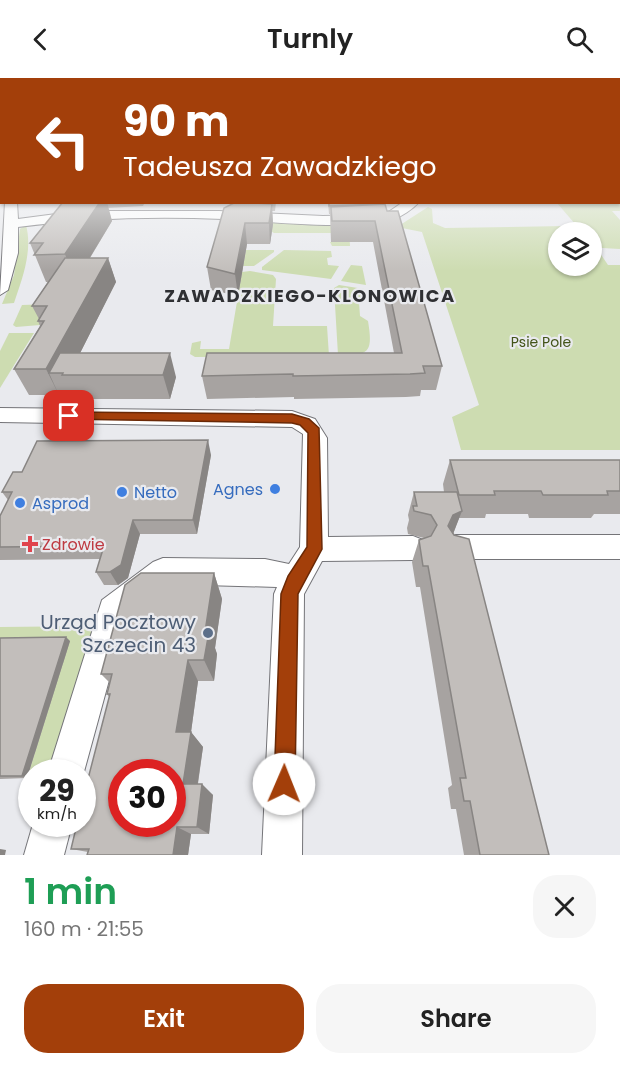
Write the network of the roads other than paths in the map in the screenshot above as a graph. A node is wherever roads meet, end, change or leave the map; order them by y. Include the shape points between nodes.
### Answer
1 (11, 204) edge
2 (410, 204) edge
3 (12, 224) junction
4 (0, 290) edge
5 (0, 416) edge
6 (456, 547) edge
7 (620, 547) edge
8 (413, 548) dead end
9 (314, 549) junction
10 (294, 581) junction
11 (71, 759) edge
12 (49, 837) edge
13 (44, 855) edge
14 (282, 855) edge

1 - 3 street
2 - 3 street via 391,216 372,219 80,215
3 - 4 street via 9,264
5 - 9 street via 304,422 316,438
6 - 7 street
8 - 9 street
9 - 10 street
10 - 11 street via 265,572 163,571 113,610
10 - 14 street via 289,594
12 - 13 street

